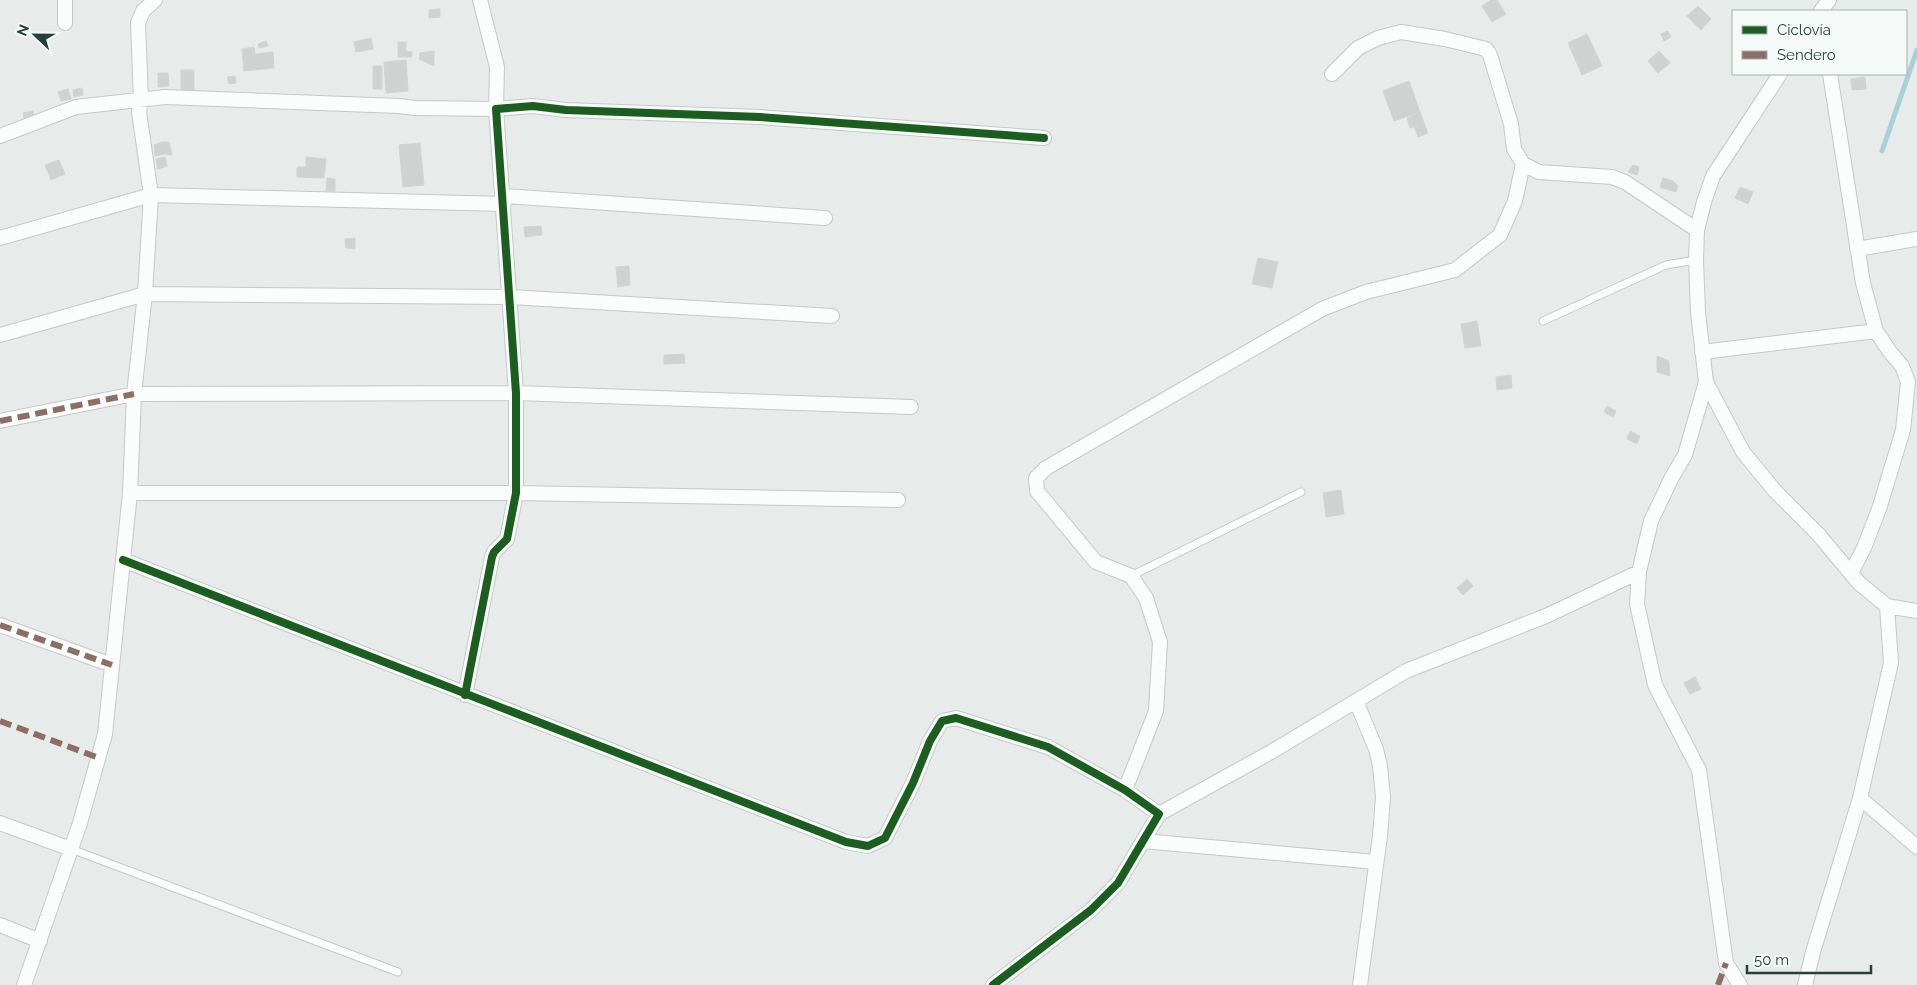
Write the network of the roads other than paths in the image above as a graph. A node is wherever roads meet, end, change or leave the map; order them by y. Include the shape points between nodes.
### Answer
1 (65, 0) edge
2 (155, 0) edge
3 (480, 0) edge
4 (65, 23) dead end
5 (1332, 74) dead end
6 (1779, 75) edge
7 (1830, 75) edge
8 (141, 100) junction
9 (496, 109) junction
10 (0, 136) edge
11 (1044, 138) dead end
12 (1523, 164) junction
13 (151, 195) junction
14 (503, 200) junction
15 (825, 218) dead end
16 (1697, 230) junction
17 (0, 238) edge
18 (1917, 240) edge
19 (1857, 249) junction
20 (1696, 260) junction
21 (145, 294) junction
22 (510, 297) junction
23 (832, 316) dead end
24 (1543, 321) dead end
25 (1876, 331) junction
26 (0, 335) edge
27 (1702, 352) junction
28 (1706, 382) junction
29 (516, 393) junction
30 (134, 394) junction
31 (911, 407) dead end
32 (0, 421) edge
33 (1301, 492) dead end
34 (130, 493) junction
35 (516, 493) junction
36 (898, 500) dead end
37 (123, 560) junction
38 (1639, 572) junction
39 (1851, 573) junction
40 (1130, 576) junction
41 (1887, 606) junction
42 (1917, 611) edge
43 (0, 625) edge
44 (112, 665) junction
45 (465, 695) junction
46 (1356, 701) junction
47 (1125, 790) junction
48 (1860, 798) junction
49 (1159, 814) junction
50 (0, 822) edge
51 (1143, 841) junction
52 (1917, 847) edge
53 (71, 849) junction
54 (1376, 862) junction
55 (0, 925) edge
56 (40, 941) junction
57 (398, 972) dead end
58 (24, 985) edge
59 (992, 985) edge
60 (1360, 985) edge
61 (1740, 985) edge
62 (1805, 985) edge

1 - 4 street
2 - 8 street via 143,11 138,23
3 - 9 street via 497,67
5 - 12 street via 1358,48 1401,32 1486,49 1511,124 1514,149
6 - 16 street via 1713,176
7 - 19 street
8 - 9 street via 165,97
8 - 10 street via 76,107
8 - 13 street via 140,130
9 - 11 street via 533,106 760,117
9 - 14 street
12 - 16 street via 1539,172 1612,177 1625,182
12 - 40 street via 1515,201 1500,235 1454,270 1366,292 1322,309 1046,468 1036,478 1037,492 1096,562
13 - 14 street
13 - 17 street
13 - 21 street
14 - 15 street
14 - 22 street
16 - 20 street
18 - 19 street
19 - 25 street
20 - 24 lane via 1666,265
20 - 27 street
21 - 22 street
21 - 26 street
21 - 30 street
22 - 23 street
22 - 29 street
25 - 27 street
25 - 39 street via 1902,366 1908,382 1903,430 1879,510
27 - 28 street
28 - 38 street via 1685,456 1652,521
28 - 39 street via 1743,452
29 - 30 street
29 - 31 street
29 - 35 street
30 - 32 street
30 - 34 street
33 - 40 lane
34 - 35 street
34 - 37 street
35 - 36 street
35 - 45 street via 507,539 492,557
37 - 44 street
37 - 45 street
38 - 46 street via 1546,616 1406,671
38 - 61 street via 1637,604 1655,685 1699,770 1726,963
39 - 41 street via 1859,584
40 - 47 street via 1146,598 1160,642 1156,710
41 - 42 street
41 - 48 street via 1891,663
43 - 44 street
44 - 53 street via 106,734
45 - 47 street via 838,838 868,846 885,838 942,721 956,718 1048,747
46 - 49 street
46 - 54 street via 1380,766 1383,814
47 - 49 street
48 - 52 street
48 - 62 street
49 - 51 street
50 - 53 street
51 - 54 street
51 - 59 street via 1118,883 1091,910
53 - 56 street
53 - 57 lane
54 - 60 street
55 - 56 street
56 - 58 street

